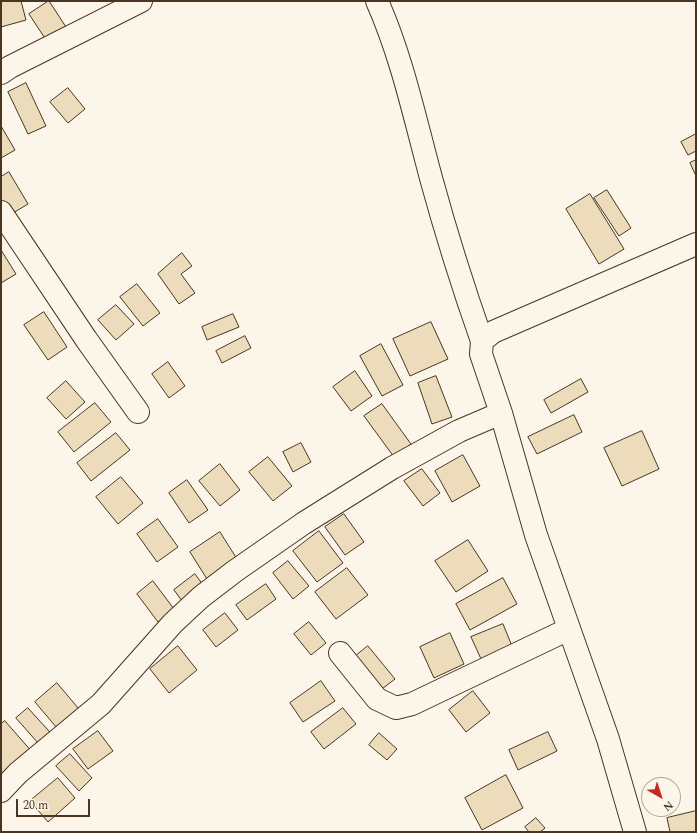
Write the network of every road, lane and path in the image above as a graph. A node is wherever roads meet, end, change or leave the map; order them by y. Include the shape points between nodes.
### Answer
1 (141, 1) edge
2 (377, 1) edge
3 (1, 73) edge
4 (1, 212) edge
5 (696, 244) edge
6 (482, 341) junction
7 (138, 412) dead end
8 (501, 413) junction
9 (569, 629) junction
10 (340, 653) dead end
11 (1, 791) edge
12 (635, 832) edge

1 - 3 street via 10,66
2 - 6 street via 408,91 455,262
4 - 7 street
5 - 6 street via 493,332
6 - 8 street via 481,354
8 - 9 street via 536,535
8 - 11 street via 459,431 392,468 304,523 201,597 173,623 100,704
9 - 10 street via 412,704 396,708 377,700
9 - 12 street via 608,739

